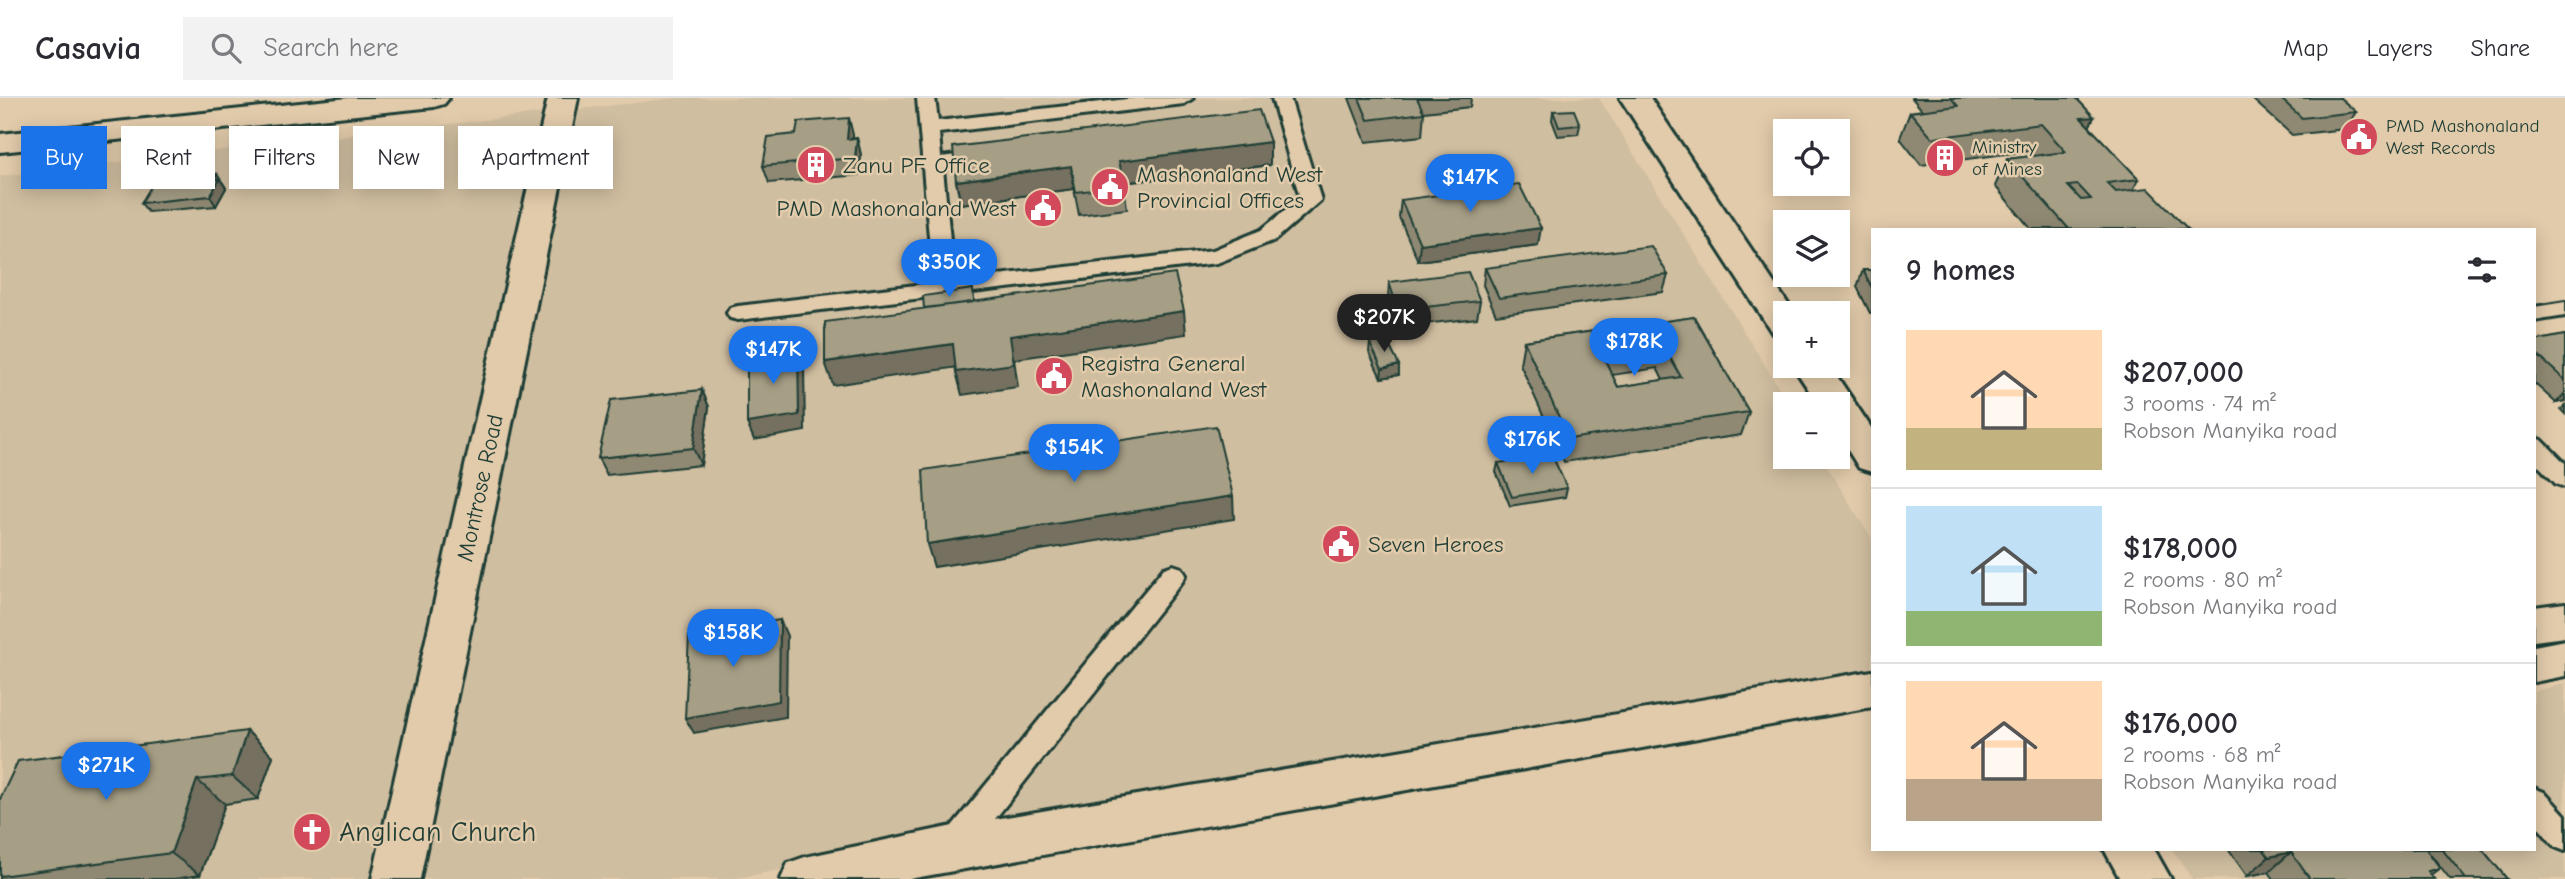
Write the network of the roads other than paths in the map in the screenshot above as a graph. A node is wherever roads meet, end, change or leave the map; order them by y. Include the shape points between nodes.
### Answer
1 (434, 98) edge
2 (563, 98) edge
3 (926, 98) edge
4 (1184, 98) edge
5 (1281, 98) edge
6 (1635, 98) edge
7 (929, 128) junction
8 (0, 144) edge
9 (1001, 156) edge
10 (932, 164) junction
11 (944, 288) junction
12 (1773, 308) edge
13 (2565, 309) edge
14 (738, 313) dead end
15 (2536, 314) edge
16 (1850, 425) edge
17 (2536, 448) edge
18 (1871, 456) edge
19 (2565, 478) edge
20 (1174, 575) dead end
21 (2565, 620) edge
22 (2536, 624) edge
23 (2565, 658) edge
24 (2536, 664) edge
25 (1871, 689) edge
26 (2536, 803) edge
27 (2565, 836) edge
28 (953, 848) junction
29 (2128, 851) edge
30 (396, 879) edge
31 (805, 879) edge
32 (2147, 879) edge

1 - 8 street
2 - 30 street, Montrose Road
3 - 7 lane
4 - 7 lane
5 - 11 lane via 1280,120 1311,200 1268,235 1217,256
6 - 12 street
7 - 10 lane
9 - 10 lane
10 - 11 lane
11 - 14 lane
13 - 15 lane
16 - 18 street
17 - 19 lane
20 - 28 lane
21 - 22 street
23 - 24 street
25 - 28 street
26 - 27 lane
28 - 31 street
29 - 32 street

